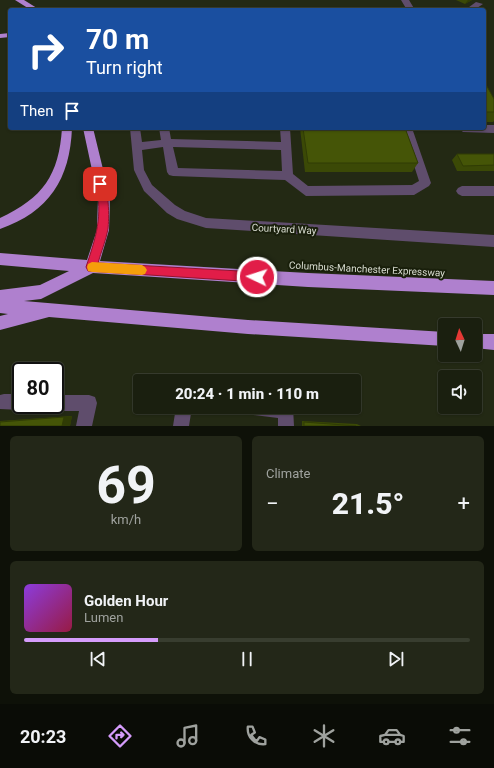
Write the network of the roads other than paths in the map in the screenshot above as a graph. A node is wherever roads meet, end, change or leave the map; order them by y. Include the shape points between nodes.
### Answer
1 (19, 0) edge
2 (479, 4) dead end
3 (33, 8) edge
4 (472, 8) edge
5 (67, 130) edge
6 (88, 130) edge
7 (135, 130) edge
8 (164, 130) edge
9 (285, 130) edge
10 (408, 130) edge
11 (167, 143) junction
12 (137, 146) junction
13 (286, 146) junction
14 (288, 176) junction
15 (462, 191) dead end
16 (494, 192) edge
17 (0, 224) edge
18 (494, 241) edge
19 (0, 259) edge
20 (91, 267) junction
21 (494, 288) edge
22 (0, 297) edge
23 (0, 306) edge
24 (58, 310) junction
25 (0, 322) edge
26 (438, 339) edge
27 (482, 341) edge
28 (494, 342) edge
29 (4, 402) dead end
30 (12, 402) edge
31 (64, 403) edge
32 (183, 414) edge
33 (286, 414) edge
34 (84, 426) edge
35 (182, 426) edge
36 (286, 426) edge

1 - 3 highway
2 - 4 lane
5 - 17 highway via 68,149 61,168 44,197 22,215
6 - 20 highway via 104,198 103,230
7 - 12 lane, Courtyard Way
8 - 11 lane
9 - 13 lane
10 - 14 lane via 425,183 414,190 306,191
11 - 12 lane
11 - 13 lane
11 - 14 lane via 173,172
12 - 18 lane, Courtyard Way via 140,175 148,188 171,210 206,223
13 - 14 lane
15 - 16 lane
19 - 20 highway, Columbus-Manchester Expressway
20 - 21 highway, Columbus-Manchester Expressway via 349,283
20 - 22 highway via 41,292
23 - 24 highway
24 - 25 highway
24 - 26 highway via 248,327
27 - 28 highway
29 - 30 lane
31 - 34 lane via 89,403
32 - 35 lane
33 - 36 lane

